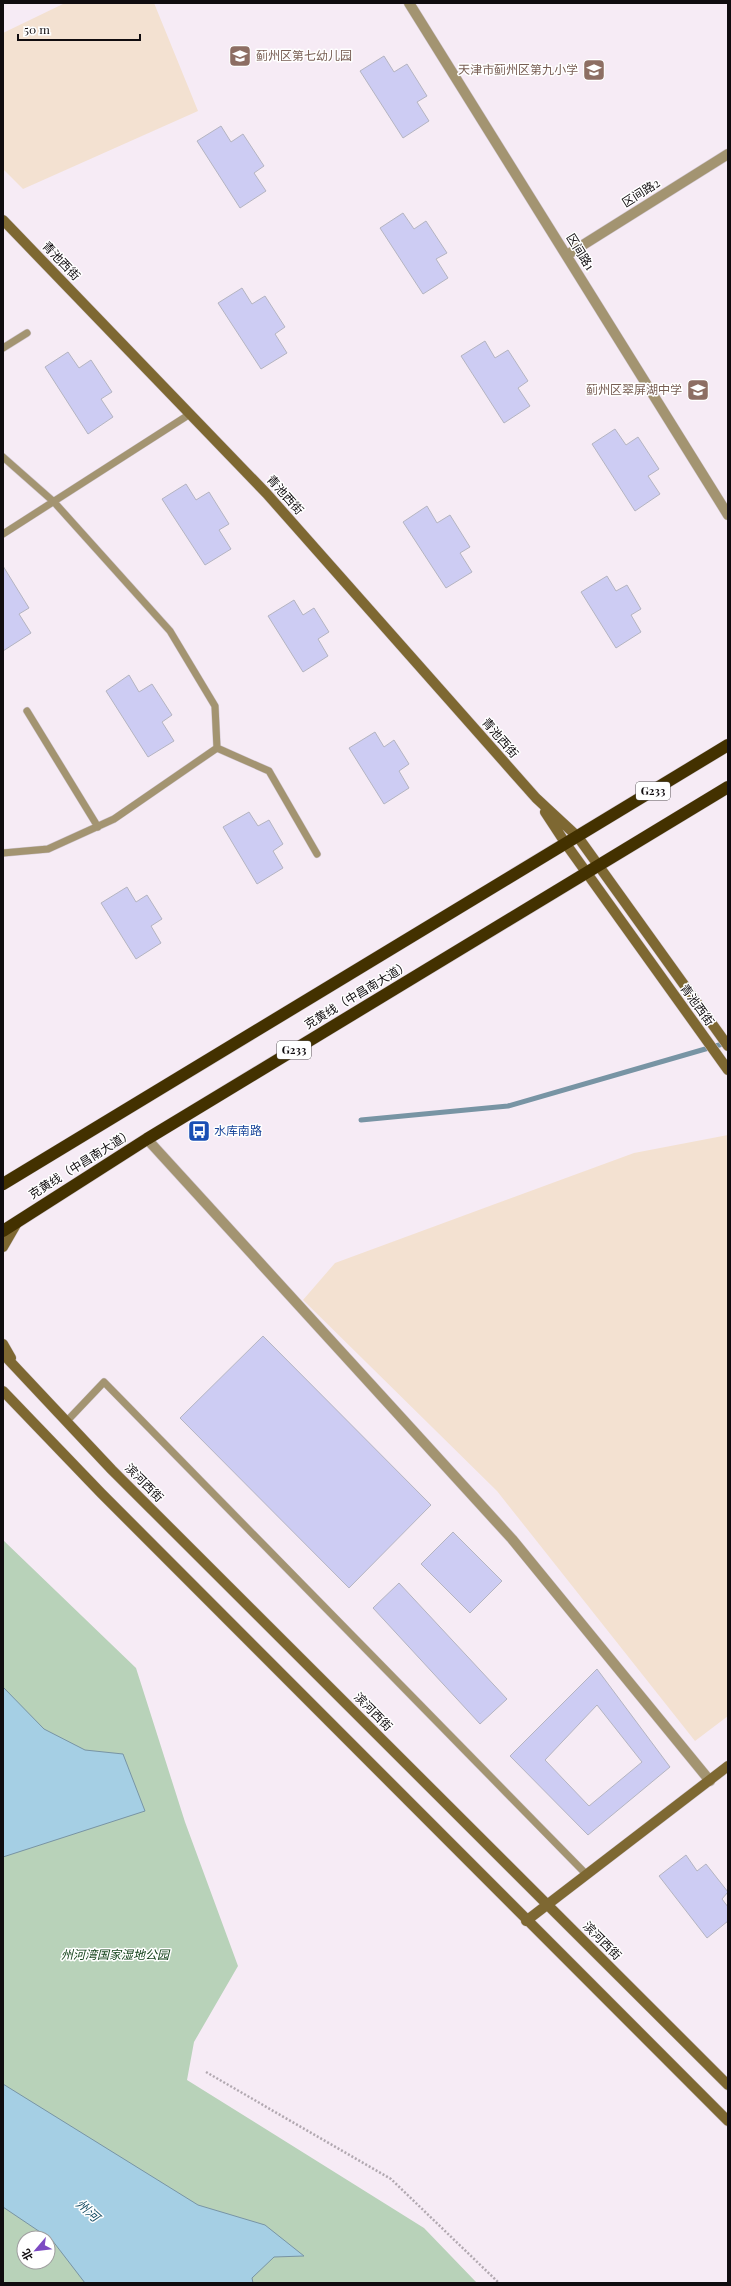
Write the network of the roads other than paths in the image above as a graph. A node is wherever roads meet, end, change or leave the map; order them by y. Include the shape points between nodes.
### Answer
1 (409, 3) edge
2 (728, 154) edge
3 (3, 220) edge
4 (567, 255) junction
5 (27, 333) dead end
6 (3, 348) edge
7 (190, 414) junction
8 (3, 457) edge
9 (54, 502) junction
10 (728, 515) edge
11 (3, 534) edge
12 (27, 711) dead end
13 (728, 745) edge
14 (217, 748) junction
15 (728, 787) edge
16 (536, 798) junction
17 (98, 827) junction
18 (578, 837) junction
19 (566, 844) junction
20 (3, 853) edge
21 (317, 854) dead end
22 (599, 865) junction
23 (586, 873) junction
24 (728, 1046) edge
25 (728, 1070) edge
26 (147, 1140) junction
27 (3, 1184) edge
28 (18, 1220) junction
29 (3, 1231) edge
30 (3, 1247) edge
31 (3, 1344) edge
32 (3, 1354) edge
33 (16, 1368) junction
34 (3, 1391) edge
35 (66, 1422) junction
36 (728, 1766) edge
37 (710, 1781) junction
38 (586, 1874) junction
39 (546, 1904) junction
40 (526, 1921) junction
41 (728, 2085) edge
42 (728, 2121) edge

1 - 4 street, 区间路1
2 - 4 street, 区间路2
3 - 7 main road, 青池西街
4 - 10 street, 区间路1
5 - 6 lane
7 - 9 lane
7 - 16 main road, 青池西街 via 267,494
8 - 9 lane
9 - 11 lane
9 - 14 lane via 170,631 215,706
12 - 17 lane
13 - 18 highway, 克黄线（中昌南大道） / G233
14 - 17 lane via 114,819
14 - 21 lane via 269,771
15 - 22 highway, 克黄线（中昌南大道） / G233
16 - 18 main road, 青池西街
16 - 19 main road, 青池西街
17 - 20 lane via 48,850
18 - 19 highway, 克黄线（中昌南大道） / G233
18 - 22 main road, 青池西街
19 - 23 main road, 青池西街
19 - 27 highway, 克黄线（中昌南大道） / G233
22 - 23 highway, 克黄线（中昌南大道） / G233
22 - 24 main road, 青池西街
23 - 25 main road, 青池西街
23 - 26 highway, 克黄线（中昌南大道） / G233
26 - 28 highway, 克黄线（中昌南大道） / G233
26 - 37 street via 512,1539
28 - 29 highway, 克黄线（中昌南大道） / G233
28 - 30 main road
31 - 33 main road
32 - 33 main road, 滨河西街
33 - 35 main road, 滨河西街
34 - 40 main road
35 - 38 lane via 104,1382
35 - 39 main road, 滨河西街
36 - 37 main road
37 - 38 main road
38 - 39 main road
39 - 40 main road
39 - 41 main road, 滨河西街
40 - 42 main road

